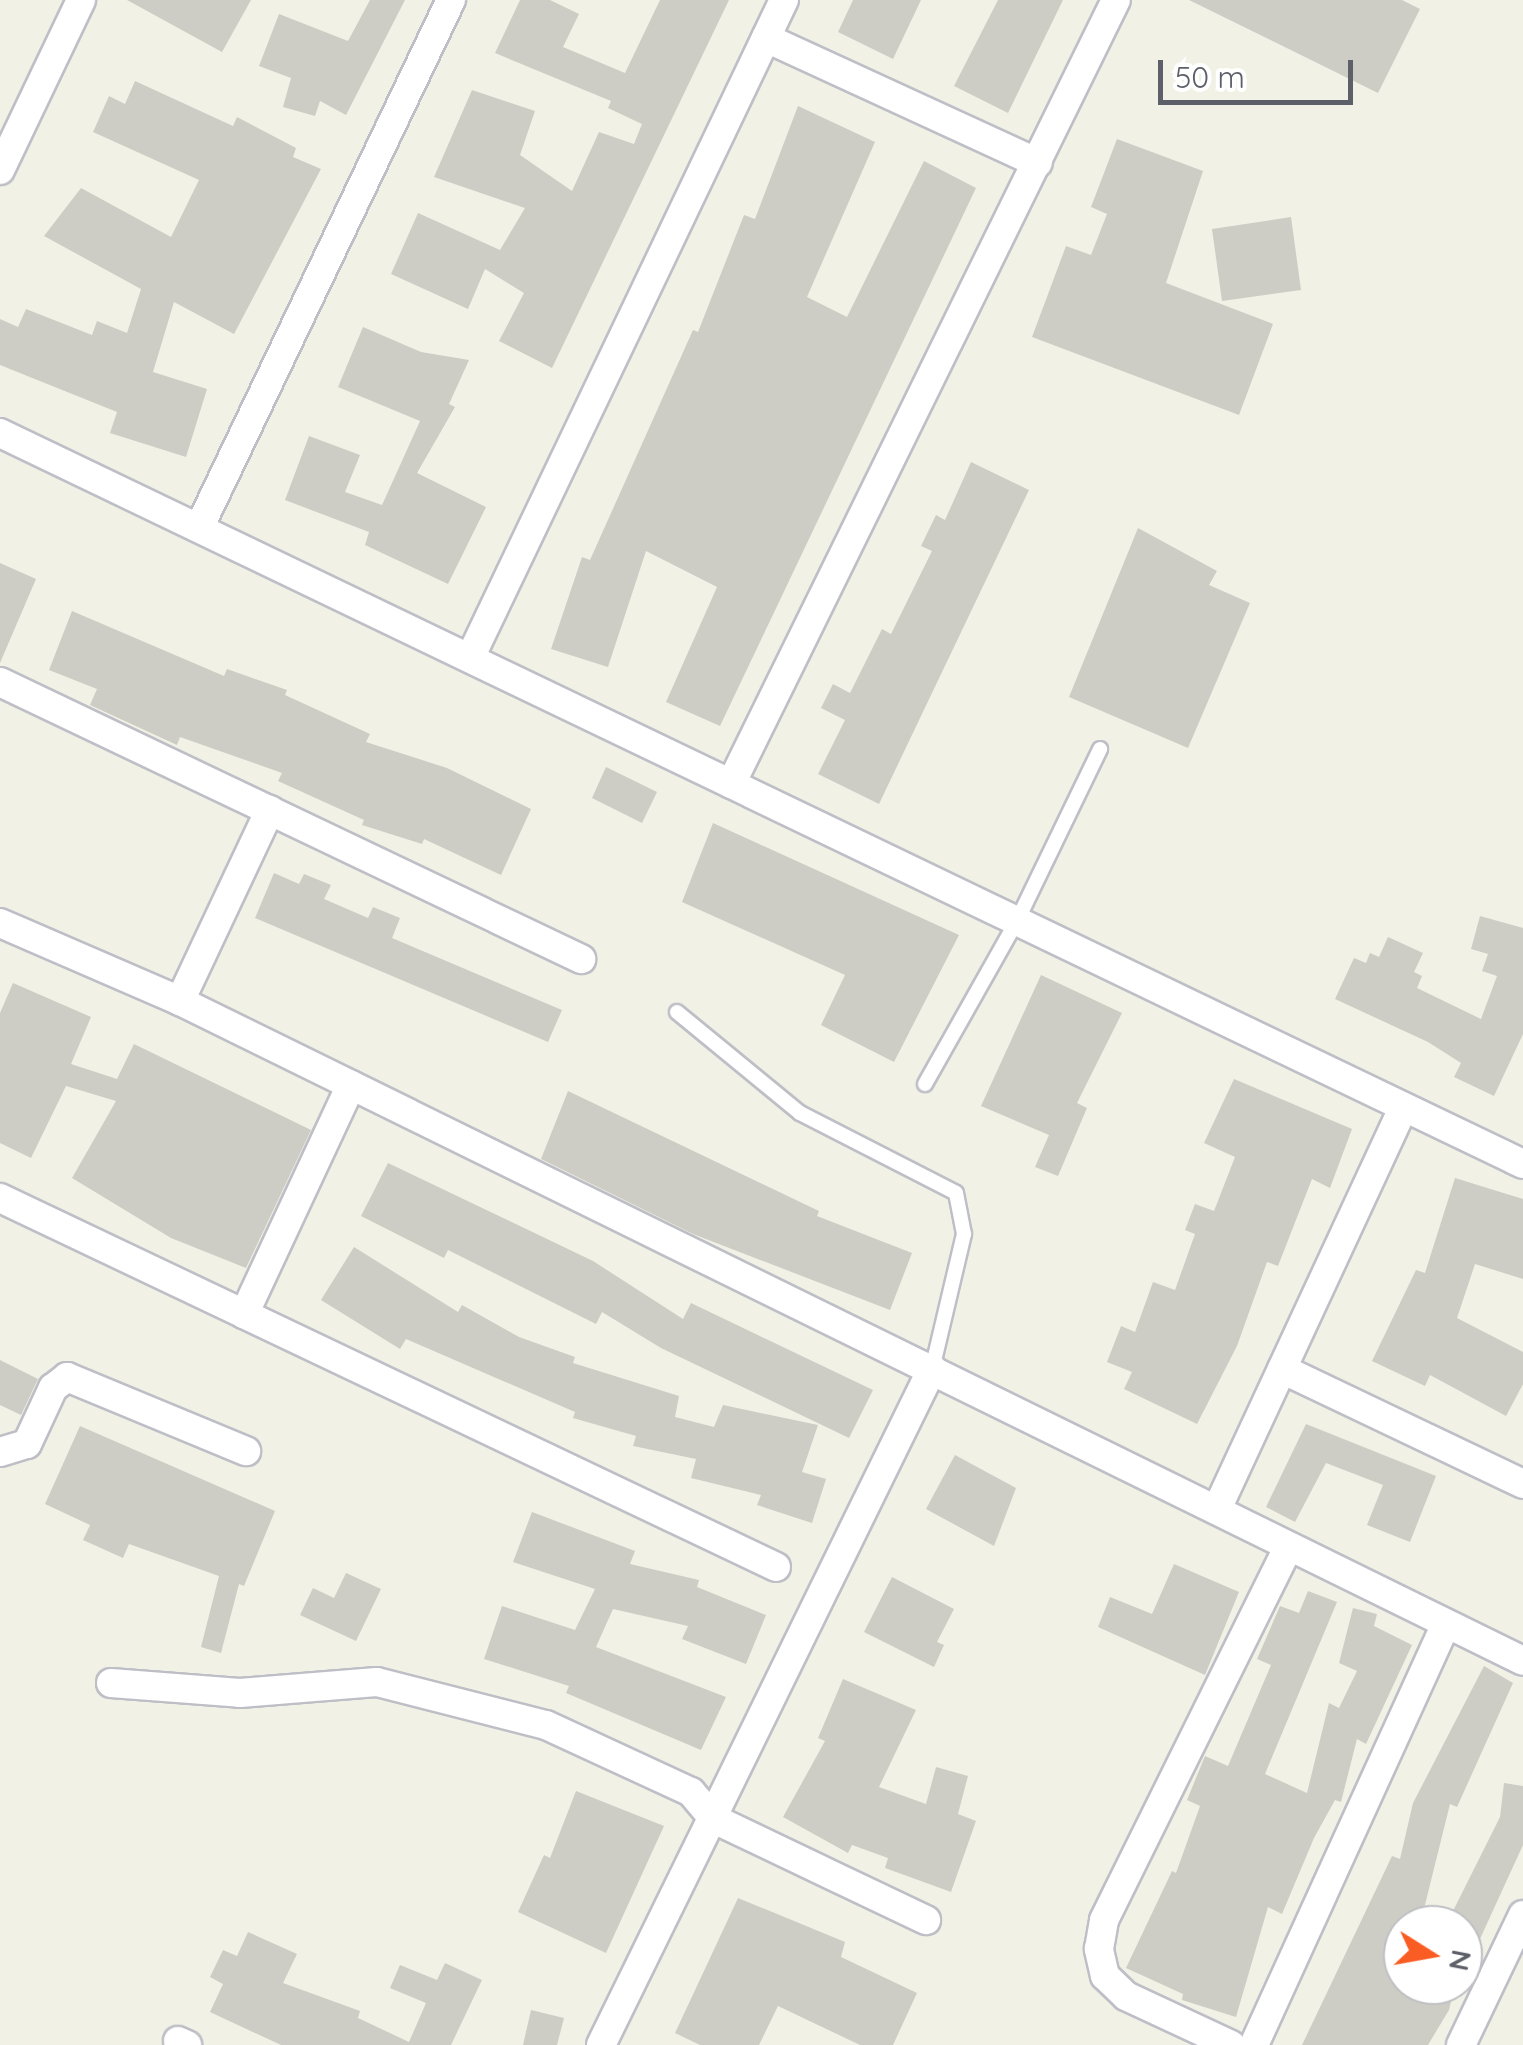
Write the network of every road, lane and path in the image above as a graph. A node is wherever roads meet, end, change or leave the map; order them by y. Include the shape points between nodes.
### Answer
1 (81, 0) edge
2 (451, 0) edge
3 (784, 0) edge
4 (1116, 0) edge
5 (766, 38) junction
6 (1038, 163) junction
7 (0, 170) edge
8 (0, 433) edge
9 (199, 528) junction
10 (470, 658) junction
11 (0, 682) edge
12 (1100, 749) dead end
13 (731, 784) junction
14 (270, 810) junction
15 (1017, 921) junction
16 (0, 923) edge
17 (581, 959) dead end
18 (180, 1001) junction
19 (678, 1012) dead end
20 (925, 1084) dead end
21 (352, 1085) junction
22 (1404, 1107) junction
23 (1520, 1154) edge
24 (0, 1198) edge
25 (244, 1314) junction
26 (932, 1369) junction
27 (1282, 1369) junction
28 (246, 1451) dead end
29 (0, 1452) edge
30 (1523, 1484) edge
31 (1217, 1509) junction
32 (1288, 1546) junction
33 (776, 1567) dead end
34 (1446, 1624) junction
35 (1523, 1661) edge
36 (111, 1683) dead end
37 (714, 1818) junction
38 (1522, 1919) edge
39 (926, 1920) dead end
40 (601, 2045) edge
41 (1231, 2045) edge
42 (1254, 2045) edge
43 (1461, 2045) edge

1 - 7 street
2 - 9 street
3 - 5 street
4 - 6 street
5 - 6 street
5 - 10 street
6 - 13 street
8 - 9 street
9 - 10 street
10 - 13 street
11 - 14 street
12 - 15 lane
13 - 15 street
14 - 17 street
14 - 18 street
15 - 20 lane
15 - 22 street
16 - 18 street
18 - 21 street
19 - 26 lane via 800,1112 956,1193 964,1234
21 - 25 street
21 - 26 street
22 - 23 street
22 - 27 street
24 - 25 street
25 - 33 street
26 - 31 street
26 - 37 street
27 - 30 street
27 - 31 street
28 - 29 street via 66,1377 53,1388 27,1444
31 - 32 street
32 - 34 street
32 - 41 street via 1104,1920 1099,1949 1105,1976 1126,1996
34 - 35 street
34 - 42 street
36 - 37 street via 240,1693 359,1682 403,1688 546,1725 691,1792
37 - 39 street
37 - 40 street
38 - 43 street

